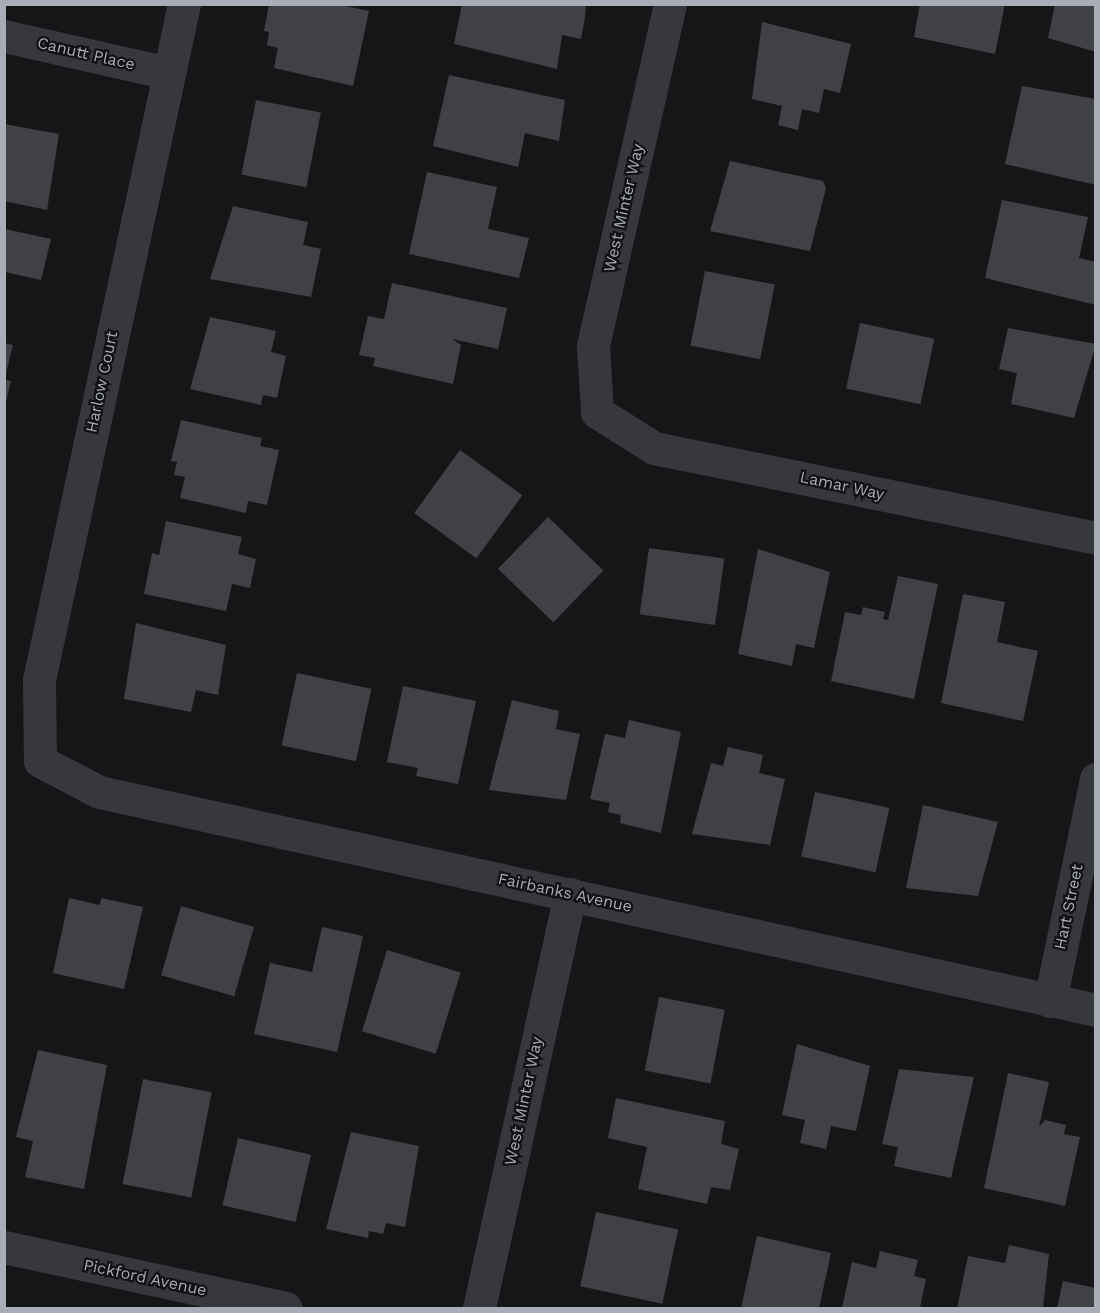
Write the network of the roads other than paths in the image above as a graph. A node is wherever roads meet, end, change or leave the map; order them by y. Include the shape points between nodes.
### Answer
1 (183, 4) edge
2 (670, 4) edge
3 (4, 36) edge
4 (168, 73) junction
5 (597, 412) joint
6 (1095, 538) edge
7 (40, 761) joint
8 (1095, 779) edge
9 (570, 894) junction
10 (1050, 1000) junction
11 (1095, 1010) edge
12 (4, 1247) edge
13 (285, 1308) edge
14 (479, 1308) edge

1 - 4 street, Harlow Court
2 - 5 street, West Minter Way via 593,346
3 - 4 street, Canutt Place
4 - 7 street, Harlow Court via 39,680
5 - 6 street, Lamar Way via 654,448
7 - 9 street, Fairbanks Avenue via 99,792
8 - 10 street, Hart Street
9 - 10 street, Fairbanks Avenue
9 - 14 street, West Minter Way
10 - 11 street, Fairbanks Avenue
12 - 13 street, Pickford Avenue

